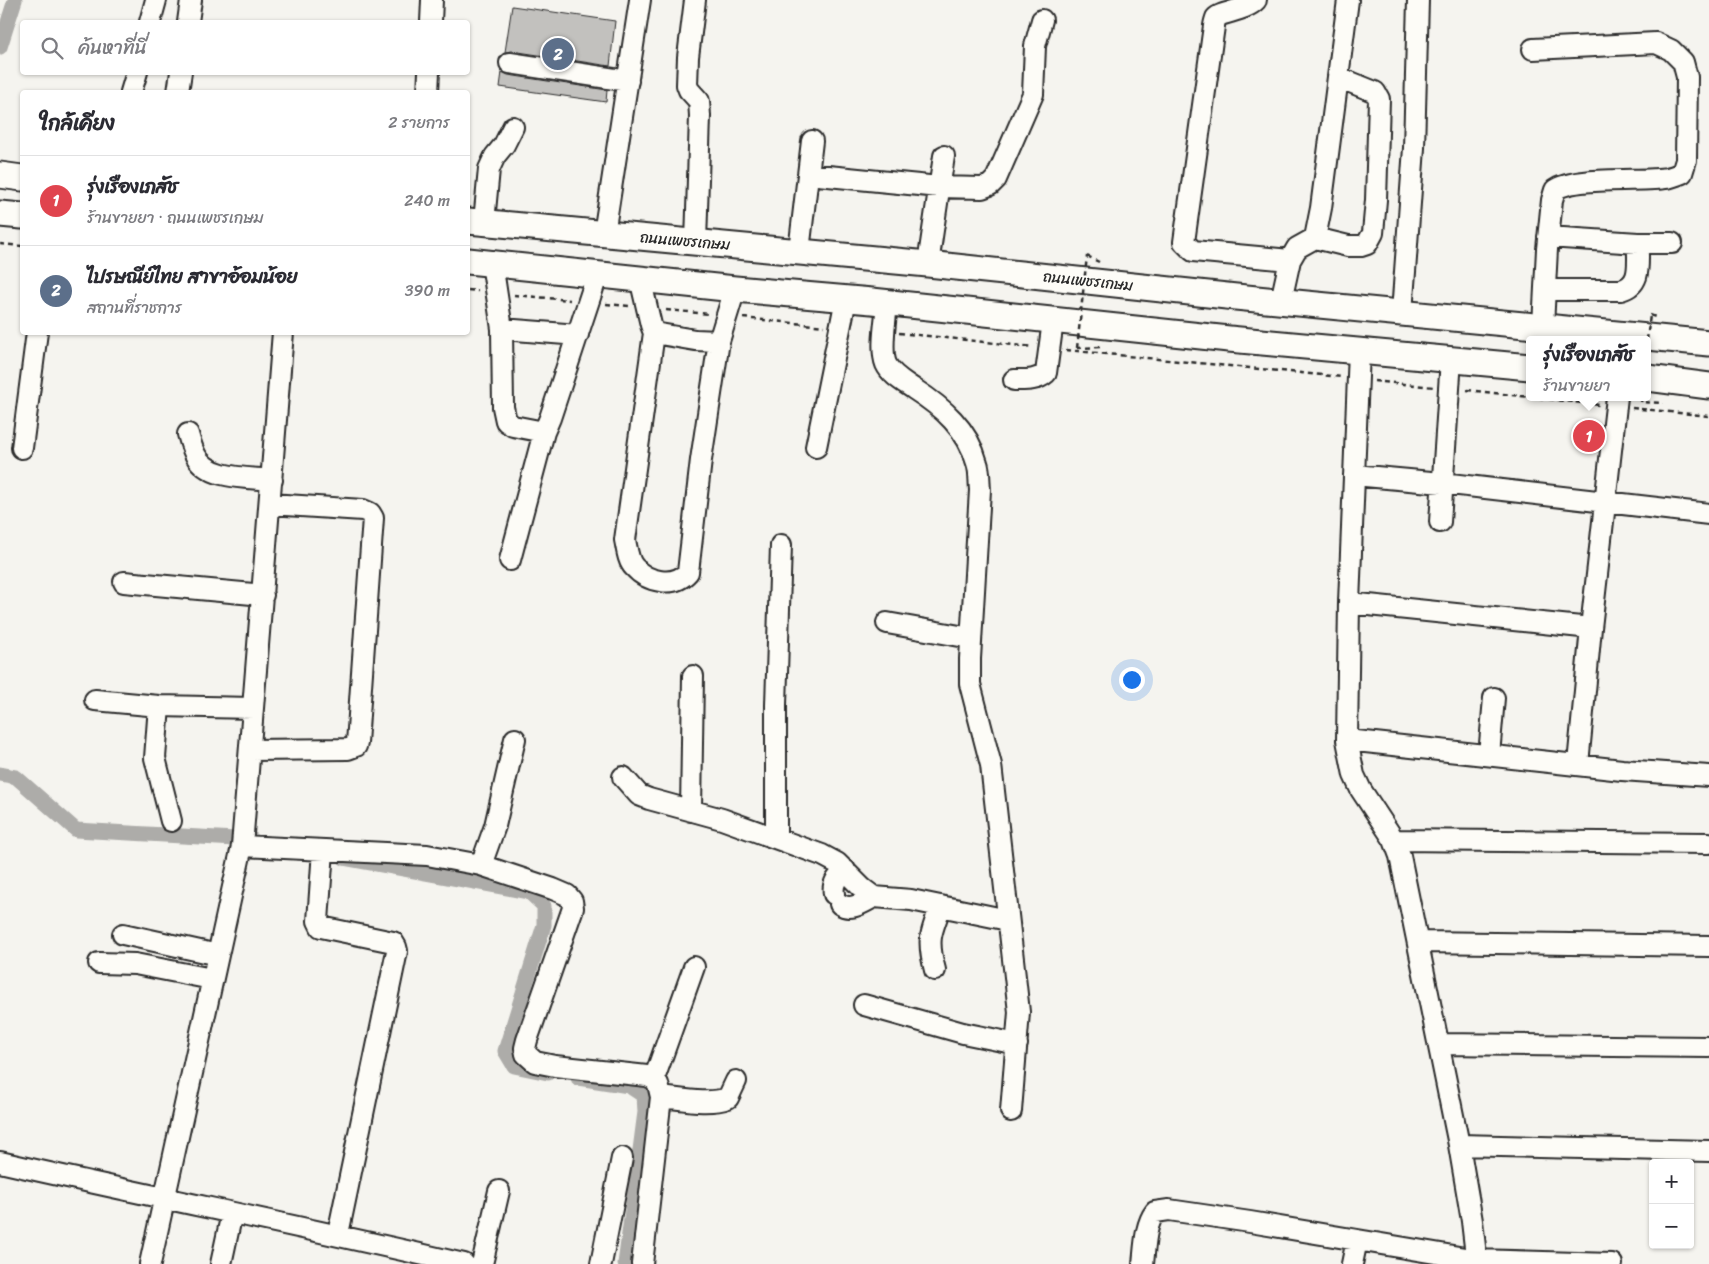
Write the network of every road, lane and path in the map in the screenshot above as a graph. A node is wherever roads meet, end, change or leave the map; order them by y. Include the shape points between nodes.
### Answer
1 (156, 0) edge
2 (191, 0) edge
3 (432, 0) edge
4 (640, 0) edge
5 (695, 0) edge
6 (1256, 0) edge
7 (1348, 0) edge
8 (1418, 0) edge
9 (151, 20) edge
10 (188, 20) edge
11 (431, 20) edge
12 (1042, 20) dead end
13 (1533, 49) dead end
14 (510, 63) dead end
15 (136, 75) edge
16 (181, 75) edge
17 (429, 75) edge
18 (1338, 77) junction
19 (628, 81) junction
20 (132, 90) edge
21 (178, 90) edge
22 (428, 90) edge
23 (513, 127) dead end
24 (812, 141) dead end
25 (944, 156) dead end
26 (808, 174) junction
27 (0, 175) edge
28 (20, 178) edge
29 (939, 187) junction
30 (0, 214) edge
31 (20, 216) edge
32 (476, 222) edge
33 (604, 234) junction
34 (1315, 238) junction
35 (1548, 238) junction
36 (696, 242) junction
37 (1638, 243) junction
38 (1672, 243) dead end
39 (0, 244) edge
40 (20, 246) edge
41 (799, 251) junction
42 (1087, 256) dead end
43 (1290, 260) junction
44 (470, 261) edge
45 (492, 263) junction
46 (928, 264) junction
47 (598, 274) junction
48 (640, 278) junction
49 (735, 289) junction
50 (470, 290) edge
51 (1545, 290) junction
52 (497, 293) junction
53 (846, 299) junction
54 (1281, 301) junction
55 (588, 302) junction
56 (887, 302) junction
57 (647, 308) junction
58 (1402, 313) junction
59 (1650, 314) dead end
60 (726, 316) junction
61 (1053, 320) junction
62 (1543, 326) junction
63 (840, 328) junction
64 (502, 329) junction
65 (885, 332) junction
66 (654, 334) junction
67 (37, 335) edge
68 (283, 335) edge
69 (578, 335) junction
70 (1641, 336) edge
71 (1647, 336) edge
72 (1651, 337) edge
73 (718, 341) junction
74 (1709, 343) edge
75 (1102, 347) dead end
76 (1050, 348) junction
77 (1359, 351) junction
78 (1451, 359) junction
79 (1526, 367) edge
80 (1651, 378) edge
81 (1358, 379) junction
82 (1014, 380) dead end
83 (1709, 386) edge
84 (1449, 388) junction
85 (1526, 397) edge
86 (1617, 401) edge
87 (1641, 401) edge
88 (1663, 403) dead end
89 (544, 432) junction
90 (188, 434) dead end
91 (816, 447) dead end
92 (22, 448) dead end
93 (1354, 475) junction
94 (272, 480) junction
95 (1442, 483) junction
96 (1606, 503) junction
97 (270, 504) junction
98 (1709, 514) edge
99 (1440, 522) dead end
100 (781, 545) dead end
101 (510, 560) dead end
102 (124, 582) dead end
103 (263, 595) junction
104 (1349, 603) junction
105 (887, 623) dead end
106 (1591, 628) junction
107 (971, 638) junction
108 (693, 676) dead end
109 (1494, 698) dead end
110 (95, 700) dead end
111 (160, 706) junction
112 (253, 708) junction
113 (515, 739) dead end
114 (1347, 740) junction
115 (250, 750) junction
116 (1489, 754) junction
117 (1578, 764) junction
118 (1709, 776) edge
119 (623, 777) dead end
120 (691, 811) junction
121 (171, 820) dead end
122 (776, 838) junction
123 (1394, 840) junction
124 (243, 841) junction
125 (1709, 843) edge
126 (323, 850) junction
127 (481, 865) junction
128 (844, 870) junction
129 (874, 897) junction
130 (941, 906) junction
131 (1008, 920) junction
132 (123, 934) dead end
133 (1419, 942) junction
134 (1709, 946) edge
135 (218, 955) junction
136 (99, 963) dead end
137 (694, 967) dead end
138 (935, 970) dead end
139 (212, 979) junction
140 (864, 1005) dead end
141 (1017, 1044) junction
142 (1439, 1044) junction
143 (1709, 1047) edge
144 (736, 1082) dead end
145 (657, 1088) junction
146 (1011, 1110) dead end
147 (1459, 1145) junction
148 (1709, 1150) edge
149 (622, 1158) dead end
150 (0, 1162) edge
151 (499, 1191) dead end
152 (164, 1199) junction
153 (232, 1213) junction
154 (338, 1234) junction
155 (1357, 1240) junction
156 (408, 1258) edge
157 (1477, 1262) edge
158 (150, 1264) edge
159 (221, 1264) edge
160 (464, 1264) edge
161 (482, 1264) edge
162 (601, 1264) edge
163 (642, 1264) edge
164 (1143, 1264) edge
165 (1352, 1264) edge
166 (1612, 1264) edge

1 - 9 street
2 - 10 street
3 - 11 street
4 - 19 street
5 - 36 street via 687,85 699,101 700,116
6 - 43 street via 1241,10 1221,15 1214,26 1184,242 1193,251
7 - 18 street
8 - 58 street via 1414,148
12 - 29 street via 1035,46 1034,94 996,179 982,188
13 - 35 street via 1656,44 1671,50 1683,62 1687,77 1686,160 1682,173 1669,178 1609,180 1560,187 1552,200
14 - 19 street
15 - 20 street
16 - 21 street
17 - 22 street
18 - 34 street via 1322,208
18 - 34 street via 1374,92 1379,99 1373,233 1361,246
19 - 33 street
23 - 32 street via 489,169
24 - 26 street
25 - 29 street
26 - 29 street
26 - 41 street
27 - 28 main road
29 - 46 street
30 - 31 main road
32 - 33 main road, ถนนเพชรเกษม
33 - 36 main road, ถนนเพชรเกษม
34 - 43 street via 1297,248
35 - 37 street
35 - 51 street
36 - 41 main road, ถนนเพชรเกษม
37 - 38 street
37 - 51 street via 1637,275 1627,288
39 - 40 path
41 - 46 main road, ถนนเพชรเกษม
42 - 75 path, bridge via 1077,348
43 - 54 street
44 - 45 main road
45 - 47 main road
45 - 52 street
46 - 54 main road, ถนนเพชรเกษม
47 - 48 main road
47 - 55 street
48 - 49 main road
48 - 57 street
49 - 53 main road
49 - 60 street
50 - 52 path
51 - 62 street
52 - 55 path
52 - 64 street
53 - 56 main road
53 - 63 street
54 - 58 main road, ถนนเพชรเกษม
55 - 57 path
55 - 69 street
56 - 61 main road
56 - 65 street
57 - 60 path
57 - 66 street
58 - 62 main road, ถนนเพชรเกษม
59 - 71 path, bridge
60 - 63 path
60 - 73 street
61 - 76 street
61 - 77 main road
62 - 70 main road, ถนนเพชรเกษม
63 - 91 street
64 - 69 street
64 - 89 street via 506,421 513,426
65 - 76 path
65 - 107 street via 886,364 896,377 935,402 961,428 978,465 980,490
66 - 73 street
66 - 73 street via 625,540 632,566 645,577 660,581 682,579 688,572
67 - 92 street
68 - 94 street
69 - 89 street
72 - 74 main road, ถนนเพชรเกษม
76 - 81 path
76 - 82 street via 1046,373 1042,377
77 - 78 main road
77 - 81 street
78 - 79 main road
78 - 84 street
80 - 83 main road
81 - 84 path
81 - 93 street
84 - 85 path
84 - 95 street
86 - 96 street
87 - 88 path
89 - 101 street
90 - 94 street via 196,455 212,472
93 - 95 street
93 - 104 street
94 - 97 street
95 - 96 street
95 - 99 street
96 - 98 street
96 - 106 street
97 - 103 street
97 - 115 street via 363,510 373,518 357,743 348,749
100 - 122 street
102 - 103 street
103 - 112 street
104 - 106 street
104 - 114 street
105 - 107 street
106 - 117 street
107 - 131 street via 970,684 991,765
108 - 120 street
109 - 116 street
110 - 111 street
111 - 112 street
111 - 121 street via 155,758
112 - 115 street
113 - 127 street via 495,826
114 - 116 street
114 - 123 street via 1354,775 1361,790
115 - 124 street
116 - 117 street
117 - 118 street
119 - 120 street via 639,795
120 - 122 street
122 - 128 street via 822,855
123 - 125 street
123 - 133 street
124 - 126 street
124 - 135 street
126 - 127 street via 428,855
126 - 154 street via 318,921 321,927 392,942 396,947
127 - 145 street via 553,889 567,896 574,908 527,1040 526,1054 542,1064 647,1076
128 - 129 street
128 - 129 street via 835,879 833,888 844,907 860,905
129 - 130 street
130 - 131 street
130 - 138 street via 930,938
131 - 141 street via 1019,1012
132 - 135 street
133 - 134 street
133 - 142 street
135 - 139 street
136 - 139 street via 135,964
137 - 145 street
139 - 152 street
140 - 141 street via 963,1033
141 - 146 street
142 - 143 street
142 - 147 street
144 - 145 street via 728,1098 709,1101
145 - 163 street
147 - 148 street
147 - 157 street
149 - 162 street
150 - 152 street
151 - 161 street
152 - 153 street
152 - 158 street
153 - 154 street
153 - 159 street
154 - 156 street
155 - 157 street
155 - 164 street via 1162,1210 1155,1212 1149,1224
155 - 165 street
156 - 160 street
157 - 166 street

